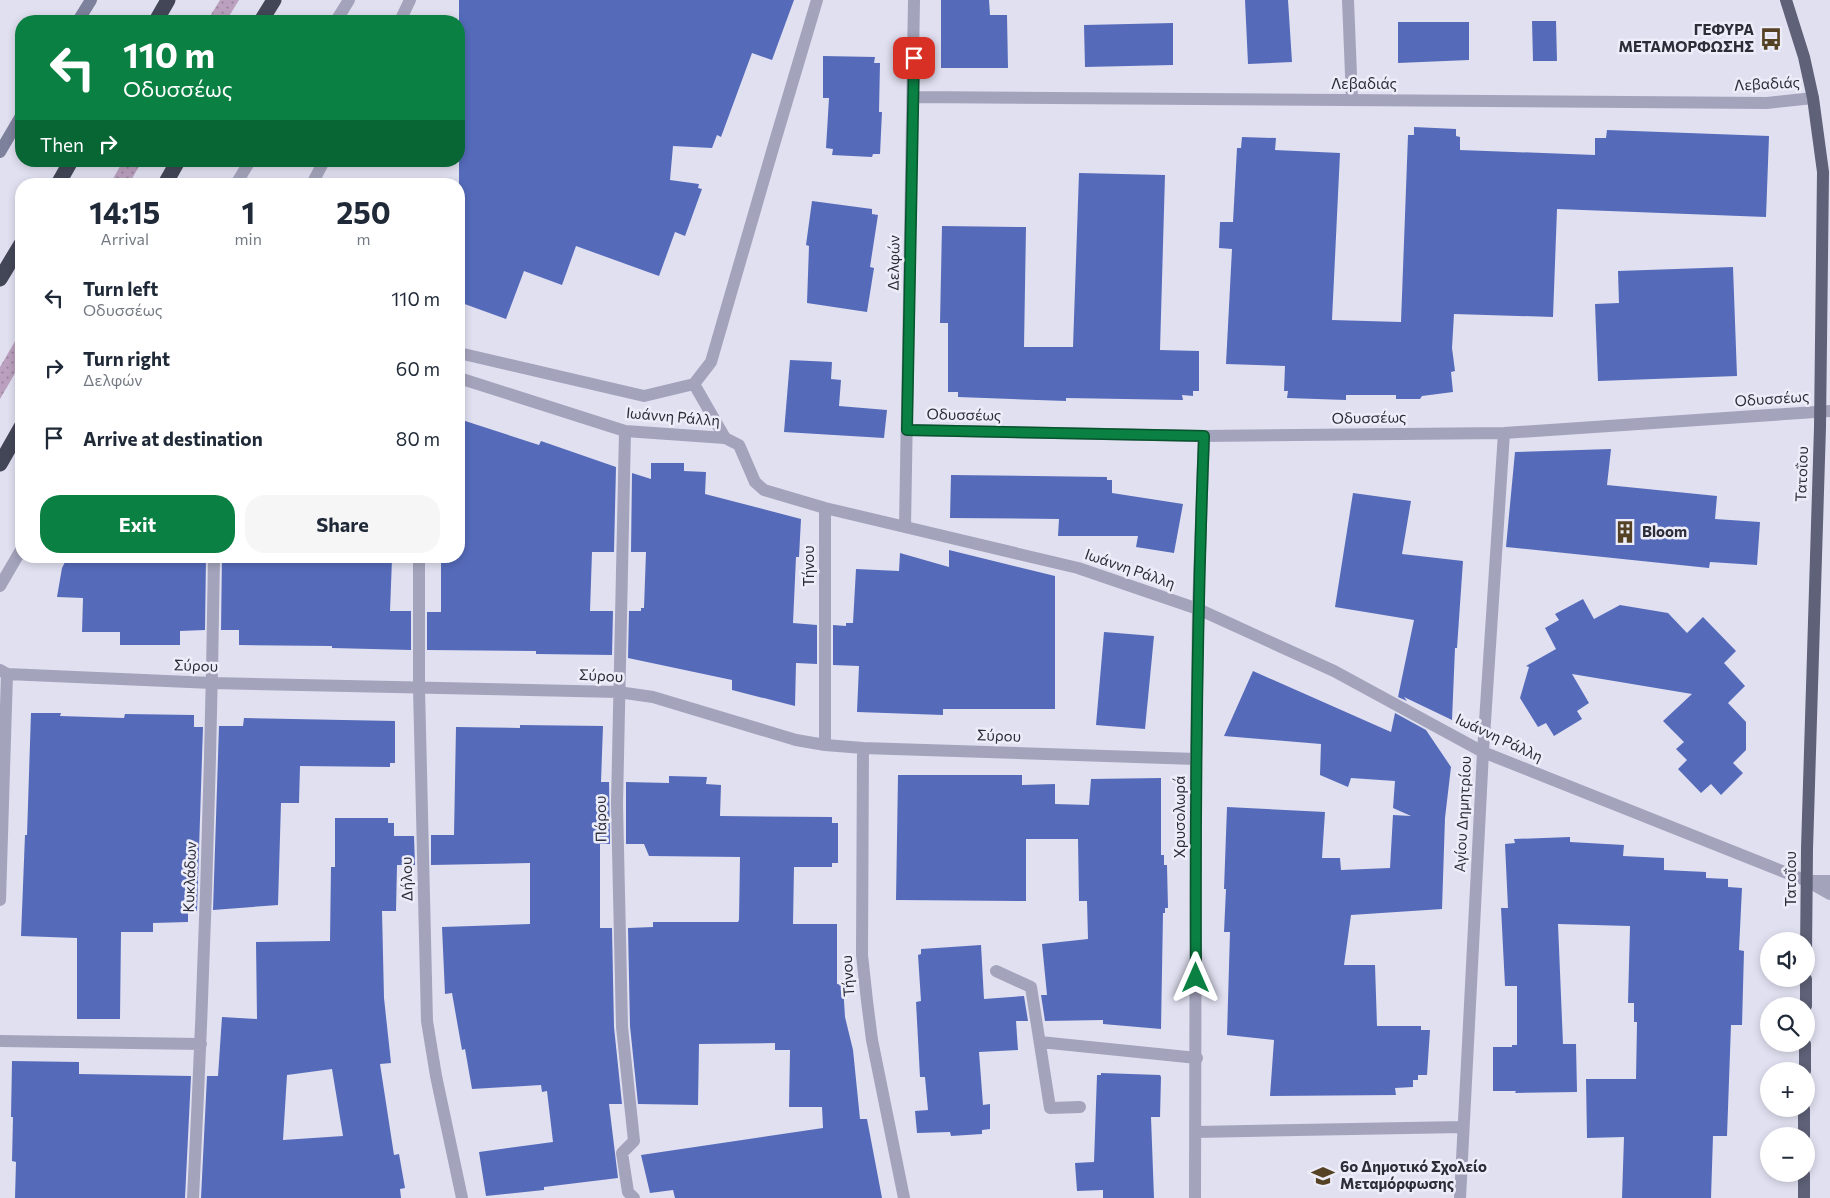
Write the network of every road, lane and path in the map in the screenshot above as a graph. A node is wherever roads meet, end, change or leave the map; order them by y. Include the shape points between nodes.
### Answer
1 (91, 0) edge
2 (168, 0) edge
3 (274, 0) edge
4 (350, 0) edge
5 (410, 0) edge
6 (818, 0) edge
7 (914, 0) edge
8 (1348, 0) edge
9 (1786, 0) edge
10 (82, 15) edge
11 (159, 15) edge
12 (265, 15) edge
13 (340, 15) edge
14 (403, 15) edge
15 (913, 97) junction
16 (1813, 98) junction
17 (1352, 100) junction
18 (15, 126) edge
19 (0, 152) edge
20 (68, 167) edge
21 (175, 167) edge
22 (246, 167) edge
23 (61, 178) edge
24 (168, 178) edge
25 (240, 178) edge
26 (15, 254) edge
27 (0, 280) edge
28 (465, 354) edge
29 (465, 380) edge
30 (694, 384) junction
31 (1825, 411) edge
32 (907, 430) junction
33 (625, 431) junction
34 (1504, 433) junction
35 (1204, 436) junction
36 (15, 438) edge
37 (725, 438) junction
38 (0, 464) edge
39 (825, 508) junction
40 (905, 527) junction
41 (15, 560) edge
42 (214, 563) edge
43 (419, 563) edge
44 (0, 586) edge
45 (1198, 609) junction
46 (4, 672) edge
47 (212, 683) junction
48 (419, 688) junction
49 (618, 692) junction
50 (825, 744) junction
51 (863, 748) junction
52 (1483, 752) junction
53 (1196, 759) junction
54 (1807, 881) junction
55 (1830, 881) edge
56 (1830, 894) edge
57 (0, 900) edge
58 (1806, 932) edge
59 (996, 971) dead end
60 (0, 1041) edge
61 (1040, 1042) junction
62 (201, 1044) junction
63 (1197, 1058) junction
64 (1080, 1107) dead end
65 (1462, 1127) junction
66 (1196, 1132) junction
67 (1804, 1182) edge
68 (193, 1198) edge
69 (462, 1198) edge
70 (634, 1198) edge
71 (904, 1198) edge
72 (1195, 1198) edge
73 (1460, 1198) edge
74 (1804, 1198) edge

1 - 10 street
2 - 11 highway
3 - 12 highway
4 - 13 street
5 - 14 street
6 - 30 street via 711,362
7 - 15 street, Δελφών
8 - 17 street
9 - 16 main road, Τατοΐου
15 - 17 street, Λεβαδιάς
15 - 32 street, Δελφών
16 - 17 street, Λεβαδιάς via 1767,103
16 - 31 main road, Τατοΐου via 1823,172
18 - 19 street
20 - 23 highway
21 - 24 highway
22 - 25 street
26 - 27 highway
28 - 30 street via 644,396
29 - 33 street, Ιωάννη Ράλλη
30 - 37 street
31 - 34 street, Οδυσσέως
31 - 54 main road, Τατοΐου
32 - 35 street, Οδυσσέως
32 - 40 street, Δελφών
33 - 37 street, Ιωάννη Ράλλη
33 - 49 street, Πάρου
34 - 35 street, Οδυσσέως
34 - 52 street, Αγίου Δημητρίου
35 - 45 street, Χρυσολωρά
36 - 38 highway
37 - 39 street, Ιωάννη Ράλλη via 739,445 754,482 764,490
39 - 40 street, Ιωάννη Ράλλη
39 - 50 street, Τήνου
40 - 45 street, Ιωάννη Ράλλη via 1078,568
41 - 44 street
42 - 47 street, Κυκλάδων
43 - 48 street, Δήλου
45 - 52 street, Ιωάννη Ράλλη via 1334,671
45 - 53 street, Χρυσολωρά
46 - 47 street, Σύρου
46 - 57 street
47 - 48 street, Σύρου
47 - 62 street, Κυκλάδων
48 - 49 street, Σύρου
48 - 69 street, Δήλου via 427,1021
49 - 50 street, Σύρου via 653,697 796,740
49 - 70 street, Πάρου via 622,1027 634,1142 622,1153 628,1192
50 - 51 street, Σύρου
51 - 53 street, Σύρου
51 - 71 street, Τήνου via 862,955 866,1001
52 - 54 street, Ιωάννη Ράλλη
52 - 65 street, Αγίου Δημητρίου
53 - 63 street, Χρυσολωρά
54 - 55 street, Ιωάννη Ράλλη
54 - 56 street, Ιωάννη Ράλλη
54 - 58 main road, Τατοΐου
59 - 61 street via 1031,987
60 - 62 street
61 - 63 street
61 - 64 street via 1050,1108
62 - 68 street, Κυκλάδων
63 - 66 street, Χρυσολωρά
65 - 66 street
65 - 73 street, Αγίου Δημητρίου
66 - 72 street, Χρυσολωρά
67 - 74 main road

